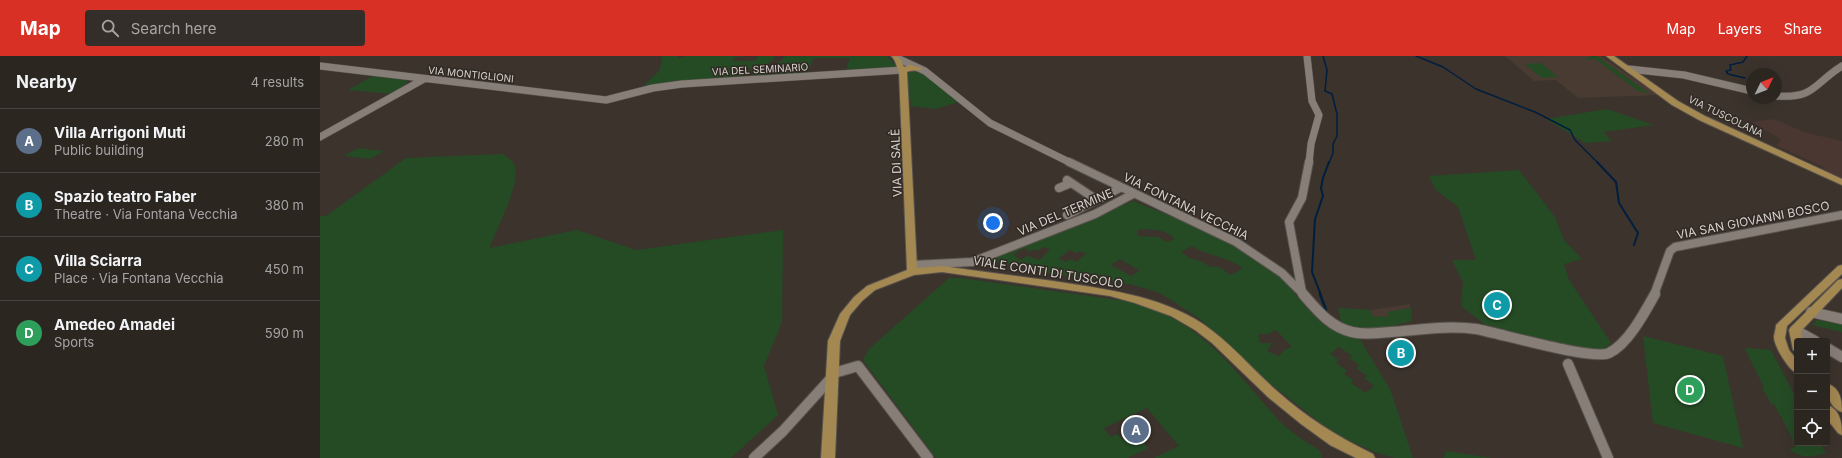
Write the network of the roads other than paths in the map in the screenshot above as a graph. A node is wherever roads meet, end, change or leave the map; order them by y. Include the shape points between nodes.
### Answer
1 (1307, 56) edge
2 (1609, 56) edge
3 (896, 57) edge
4 (320, 66) edge
5 (1842, 66) edge
6 (919, 68) junction
7 (903, 70) junction
8 (1634, 71) junction
9 (1652, 74) junction
10 (408, 77) junction
11 (424, 79) junction
12 (1648, 84) junction
13 (1746, 90) edge
14 (403, 91) junction
15 (1782, 96) edge
16 (619, 98) joint
17 (320, 137) edge
18 (1842, 182) edge
19 (1059, 188) dead end
20 (1120, 188) junction
21 (1133, 194) junction
22 (1097, 200) junction
23 (1084, 206) junction
24 (1095, 214) junction
25 (1067, 215) dead end
26 (1842, 216) edge
27 (1670, 251) joint
28 (1842, 268) edge
29 (912, 269) junction
30 (1842, 282) edge
31 (1302, 292) junction
32 (1811, 312) junction
33 (1842, 319) edge
34 (1794, 330) junction
35 (1795, 338) edge
36 (1809, 338) edge
37 (1830, 350) edge
38 (1842, 357) edge
39 (1568, 364) dead end
40 (1794, 365) edge
41 (834, 374) junction
42 (1830, 392) edge
43 (1842, 407) edge
44 (1830, 414) edge
45 (1842, 430) edge
46 (754, 458) edge
47 (828, 458) edge
48 (928, 458) edge
49 (1368, 458) edge
50 (1608, 458) edge

1 - 31 street via 1312,101 1319,115 1302,198 1289,222
2 - 8 main road, VIA TUSCOLANA
3 - 6 street, VIA FONTANA VECCHIA
3 - 7 main road, VIA DI SALÈ
4 - 10 street, VIA MONTIGLIONI
5 - 15 street via 1806,95
6 - 7 main road
6 - 20 street, VIA FONTANA VECCHIA via 990,123
7 - 16 street, VIA DEL SEMINARIO via 682,84 653,88
7 - 29 main road, VIA DI SALÈ
8 - 9 street
8 - 12 main road, VIA TUSCOLANA
9 - 12 street via 1646,79
9 - 13 street via 1690,76
10 - 11 street, VIA MONTIGLIONI
10 - 14 street via 412,79 412,84
11 - 14 street
11 - 16 street, VIA MONTIGLIONI via 594,99
12 - 18 main road, VIA TUSCOLANA via 1715,126
14 - 17 street
19 - 22 street via 1069,182
20 - 21 street, VIA FONTANA VECCHIA
20 - 22 street
21 - 24 street, VIA DEL TERMINE
21 - 31 street, VIA FONTANA VECCHIA via 1231,239 1275,268
22 - 23 street
23 - 24 street
23 - 25 street
24 - 29 street, VIA DEL TERMINE via 972,262
26 - 27 street, VIA SAN GIOVANNI BOSCO via 1685,244
27 - 31 street, VIA FONTANA VECCHIA via 1655,294 1638,325 1616,348 1608,354 1601,355 1476,329 1449,328 1356,334 1330,322
28 - 40 main road via 1782,325 1779,338
29 - 41 main road via 872,288 845,314 834,341
29 - 49 main road, VIALE CONTI DI TUSCOLO via 942,269 1110,293 1175,313 1216,340 1267,390 1305,421 1335,441
30 - 32 main road
32 - 33 street
32 - 34 main road
34 - 35 main road
34 - 36 street
37 - 38 street
39 - 50 street
41 - 46 street via 783,431
41 - 47 main road
41 - 48 street via 858,366
42 - 43 main road
44 - 45 main road

